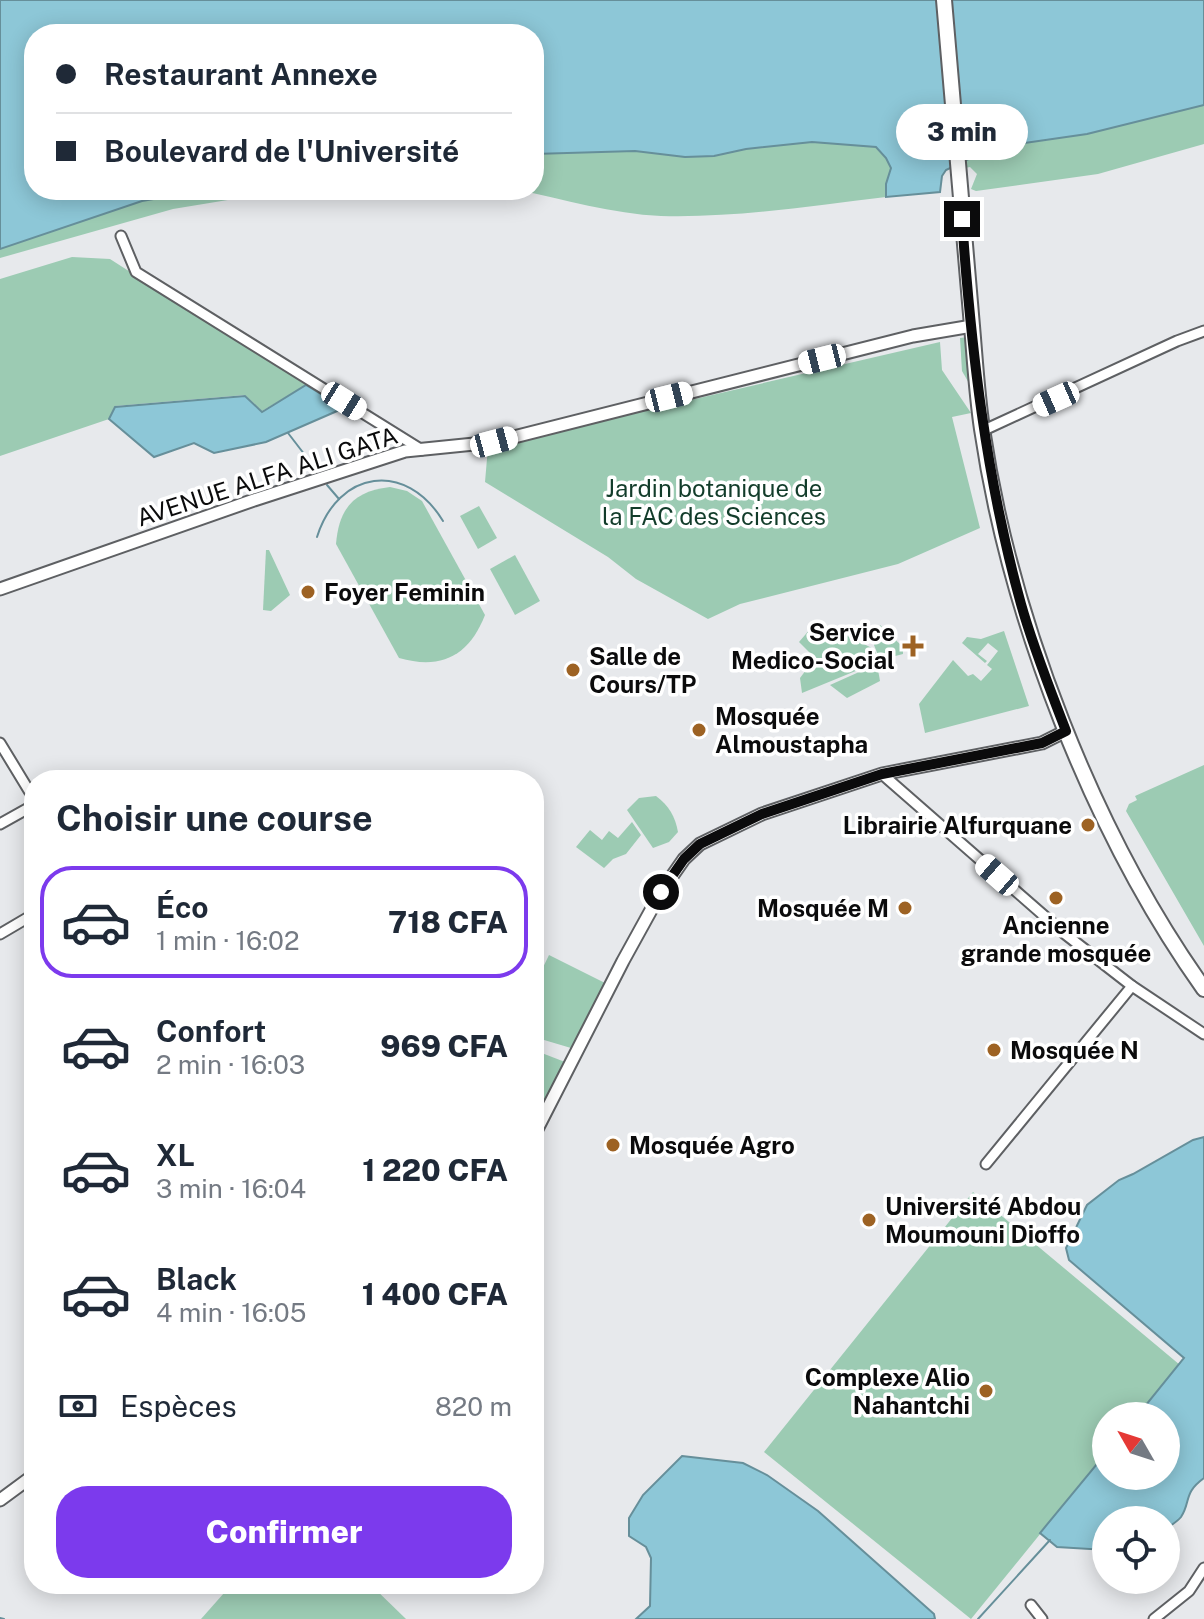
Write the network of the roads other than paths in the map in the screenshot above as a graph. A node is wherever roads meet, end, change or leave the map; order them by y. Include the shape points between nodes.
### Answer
1 (944, 0) edge
2 (121, 236) dead end
3 (972, 326) junction
4 (1204, 331) edge
5 (982, 431) junction
6 (422, 450) junction
7 (0, 589) edge
8 (1066, 731) junction
9 (0, 743) edge
10 (882, 774) junction
11 (24, 785) edge
12 (24, 808) edge
13 (0, 824) edge
14 (24, 920) edge
15 (0, 934) edge
16 (1132, 986) junction
17 (1204, 989) edge
18 (1202, 1032) edge
19 (544, 1115) edge
20 (986, 1164) dead end
21 (24, 1482) edge
22 (0, 1500) edge
23 (1204, 1568) edge
24 (1031, 1605) dead end
25 (1042, 1619) edge
26 (1154, 1619) edge

1 - 3 main road
2 - 6 street via 136,272
3 - 5 main road
3 - 6 street, AVENUE ALFA ALI GATA via 913,336 494,442
4 - 5 street
5 - 8 main road via 1021,604
6 - 7 street, AVENUE ALFA ALI GATA via 269,495
8 - 10 street via 1042,743
8 - 17 main road via 1147,898
9 - 11 street
10 - 16 street
10 - 19 street via 730,827 684,859 623,961
12 - 13 street
14 - 15 street
16 - 18 street
16 - 20 street
21 - 22 street
23 - 26 street via 1189,1591
24 - 25 street

